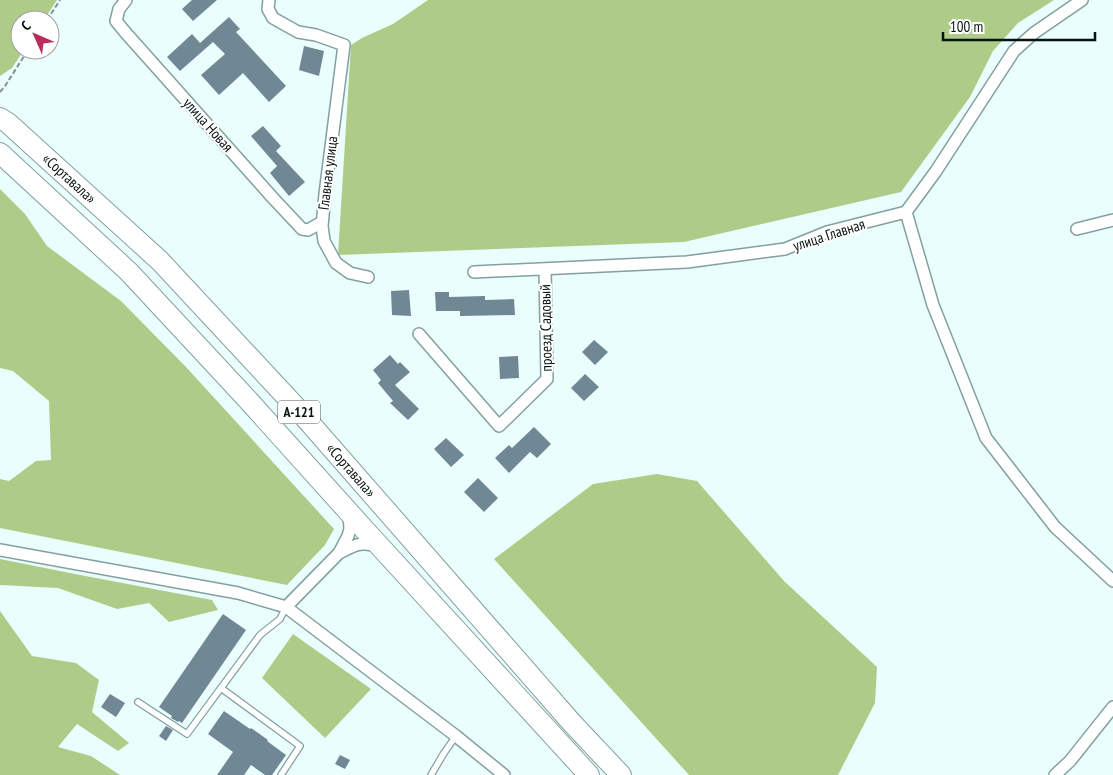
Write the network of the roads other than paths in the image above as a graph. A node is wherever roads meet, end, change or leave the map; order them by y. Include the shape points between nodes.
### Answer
1 (126, 0) edge
2 (269, 0) edge
3 (1082, 0) edge
4 (3, 118) edge
5 (0, 153) edge
6 (906, 212) junction
7 (1113, 220) edge
8 (322, 222) junction
9 (1077, 229) dead end
10 (544, 269) junction
11 (474, 272) dead end
12 (368, 277) dead end
13 (418, 334) dead end
14 (349, 512) junction
15 (380, 547) junction
16 (0, 550) edge
17 (339, 553) junction
18 (1113, 581) edge
19 (286, 607) junction
20 (221, 688) junction
21 (138, 702) dead end
22 (1113, 707) edge
23 (456, 736) junction
24 (281, 775) edge
25 (431, 775) edge
26 (504, 775) edge
27 (590, 775) edge
28 (621, 775) edge
29 (1055, 775) edge

1 - 8 street, улица Новая via 118,10 116,21 125,32 302,229 308,230
2 - 8 street, Главная улица via 268,9 273,18 298,32 344,45
3 - 6 street via 1014,51
4 - 28 highway, «Сортавала» / А-121 via 160,261 294,405
5 - 14 highway, «Сортавала» / А-121 via 129,272
6 - 10 street, улица Главная via 827,232 785,249 687,262
6 - 18 street via 933,305 986,438 1055,527
7 - 9 street
8 - 12 street, Главная улица via 324,241 336,263 350,273
10 - 11 street, улица Главная
10 - 13 street, проезд Садовый via 547,379 499,426
14 - 15 highway, «Сортавала» / А-121
14 - 17 street via 350,529
15 - 17 street via 357,544
15 - 27 highway, «Сортавала» / А-121
16 - 19 street via 238,593
17 - 19 street
19 - 20 lane via 280,619 260,635
19 - 23 street
20 - 21 lane via 187,734
20 - 24 lane via 300,746
22 - 29 street
23 - 25 lane
23 - 26 street

